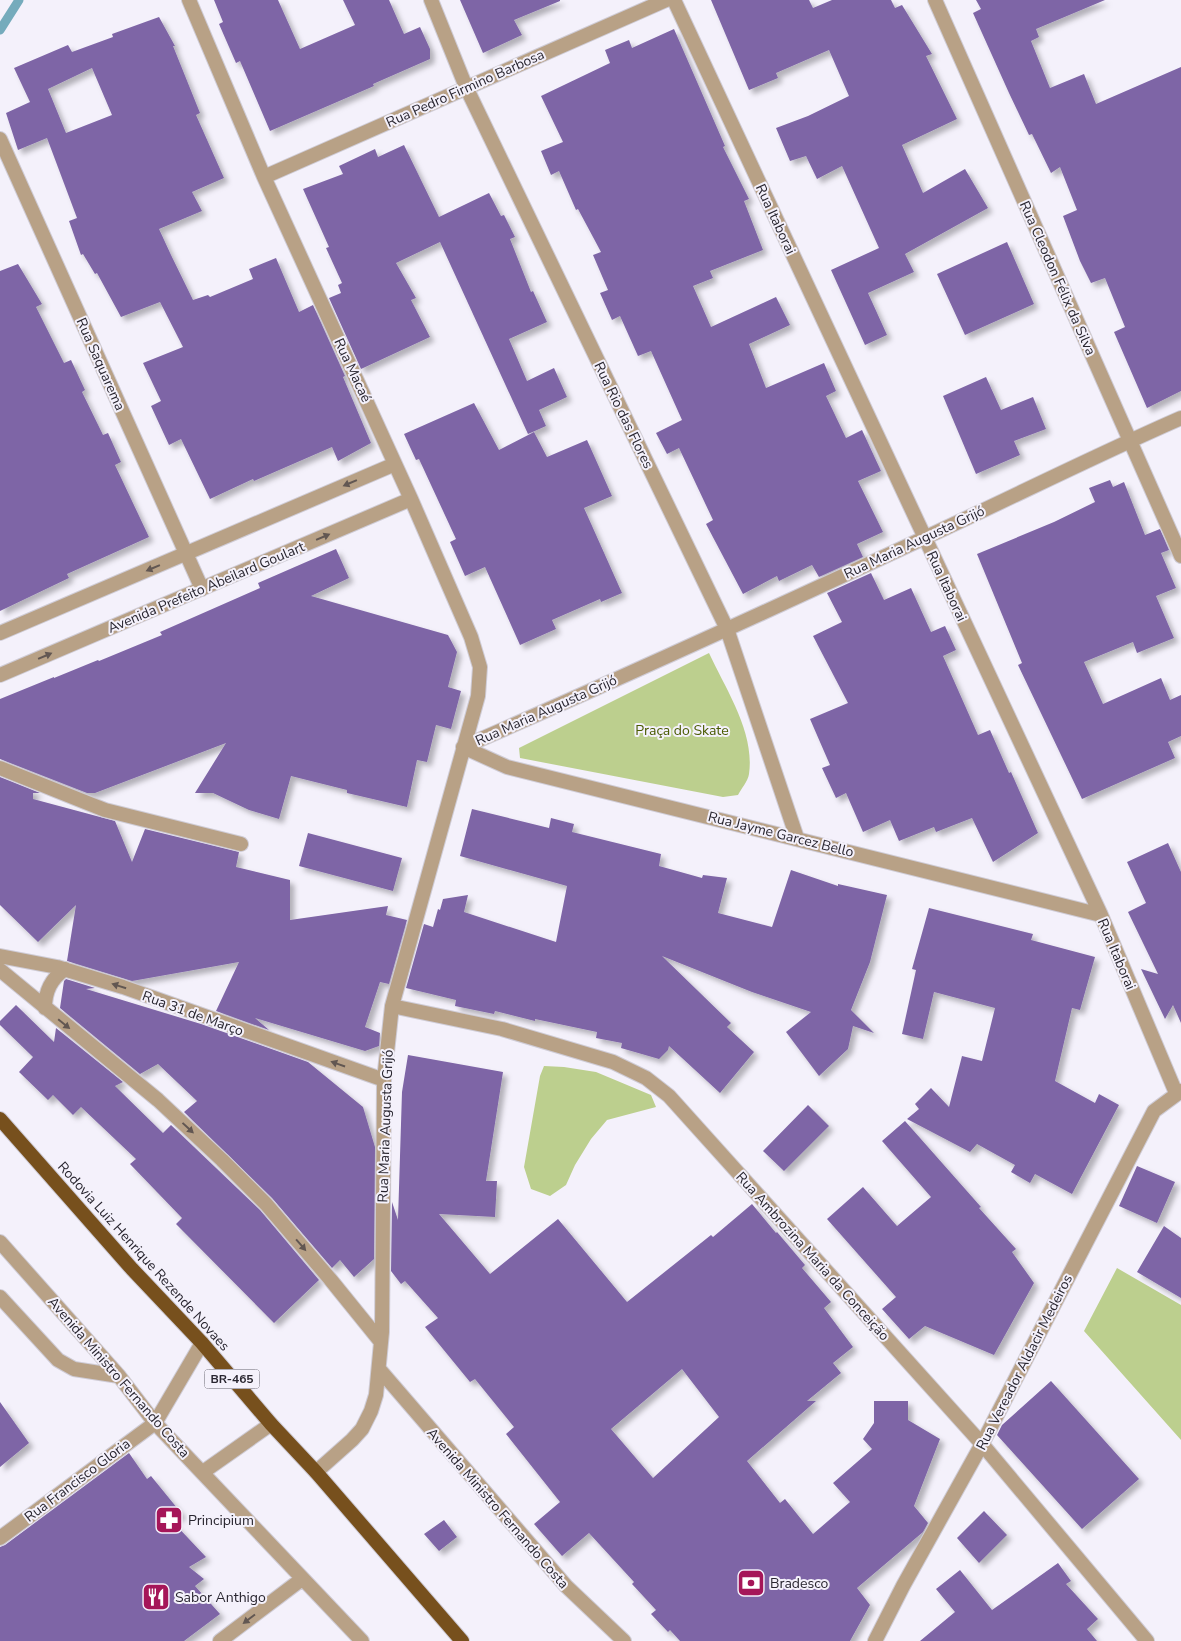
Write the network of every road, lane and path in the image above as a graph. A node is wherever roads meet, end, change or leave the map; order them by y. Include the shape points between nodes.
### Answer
1 (188, 0) edge
2 (431, 0) edge
3 (666, 0) edge
4 (674, 0) edge
5 (935, 0) edge
6 (466, 87) junction
7 (0, 139) edge
8 (264, 177) junction
9 (1181, 418) edge
10 (1129, 440) junction
11 (395, 464) junction
12 (412, 499) junction
13 (924, 538) junction
14 (186, 553) junction
15 (1181, 556) edge
16 (202, 589) junction
17 (728, 629) junction
18 (0, 633) edge
19 (0, 675) edge
20 (463, 747) junction
21 (0, 768) edge
22 (797, 838) junction
23 (241, 844) dead end
24 (1101, 915) junction
25 (0, 956) edge
26 (65, 969) junction
27 (0, 970) edge
28 (392, 1006) junction
29 (45, 1008) junction
30 (384, 1080) junction
31 (1178, 1092) edge
32 (0, 1119) edge
33 (0, 1242) edge
34 (0, 1297) edge
35 (381, 1342) junction
36 (202, 1343) junction
37 (379, 1370) junction
38 (119, 1376) junction
39 (155, 1423) junction
40 (271, 1424) junction
41 (982, 1444) junction
42 (203, 1472) junction
43 (316, 1472) junction
44 (0, 1538) edge
45 (302, 1579) junction
46 (220, 1641) edge
47 (362, 1641) edge
48 (462, 1641) edge
49 (624, 1641) edge
50 (875, 1641) edge
51 (1147, 1641) edge

1 - 8 street, Rua Macaé
2 - 6 street, Rua Rio das Flores
3 - 6 street, Rua Pedro Firmino Barbosa
4 - 13 street, Rua Itaborai
5 - 10 street, Rua Cleodon Félix da Silva
6 - 8 street, Rua Pedro Firmino Barbosa
6 - 17 street, Rua Rio das Flores
7 - 14 street, Rua Saquarema
8 - 11 street, Rua Macaé
9 - 10 street, Rua Maria Augusta Grijó
10 - 13 street, Rua Maria Augusta Grijó
10 - 15 street, Rua Cleodon Félix da Silva
11 - 12 street, Rua Macaé
11 -> 14 street
16 -> 12 street, Avenida Prefeito Abeilard Goulart
12 - 20 street, Rua Macaé via 471,637 480,667 478,696
13 - 17 street, Rua Maria Augusta Grijó
13 - 24 street, Rua Itaborai
14 - 16 street, Rua Saquarema
14 -> 18 street
19 -> 16 street, Avenida Prefeito Abeilard Goulart
17 - 20 street, Rua Maria Augusta Grijó
17 - 22 street, Rua Rio das Flores
20 - 22 street, Rua Jayme Garcez Bello via 507,767
20 - 28 street, Rua Maria Augusta Grijó
21 - 23 street via 105,810
22 - 24 street, Rua Jayme Garcez Bello
24 - 31 street, Rua Itaborai
25 - 26 street, Rua 31 de Março
26 - 29 street via 51,981
30 -> 26 street, Rua 31 de Março
27 - 29 street
28 - 30 street, Rua Maria Augusta Grijó
28 - 41 street, Rua Ambrozina Maria da Conceição via 502,1029 613,1062 646,1078 669,1096
29 -> 35 street via 158,1100 222,1160 266,1204
30 - 35 street, Rua Maria Augusta Grijó
31 - 41 street, Rua Vereador Aldacir Medeiros via 1154,1111
32 - 36 highway, Rodovia Luiz Henrique Rezende Novaes / BR-465
33 - 38 street, Avenida Ministro Fernando Costa
34 - 38 street via 58,1360 74,1370
35 - 37 street, Rua Maria Augusta Grijó
36 - 39 street
36 - 40 highway, Rodovia Luiz Henrique Rezende Novaes / BR-465
37 - 43 street, Rua Maria Augusta Grijó via 376,1395 362,1429
37 - 49 street, Avenida Ministro Fernando Costa via 566,1586
38 - 39 street, Avenida Ministro Fernando Costa
39 - 42 street, Avenida Ministro Fernando Costa
39 - 44 street, Rua Francisco Gloria
40 - 42 street
40 - 43 highway, Rodovia Luiz Henrique Rezende Novaes / BR-465
41 - 50 street, Rua Vereador Aldacir Medeiros
41 - 51 street, Rua Ambrozina Maria da Conceição
42 - 45 street, Avenida Ministro Fernando Costa
43 - 48 highway, Rodovia Luiz Henrique Rezende Novaes / BR-465
45 -> 46 street
45 - 47 street, Avenida Ministro Fernando Costa

